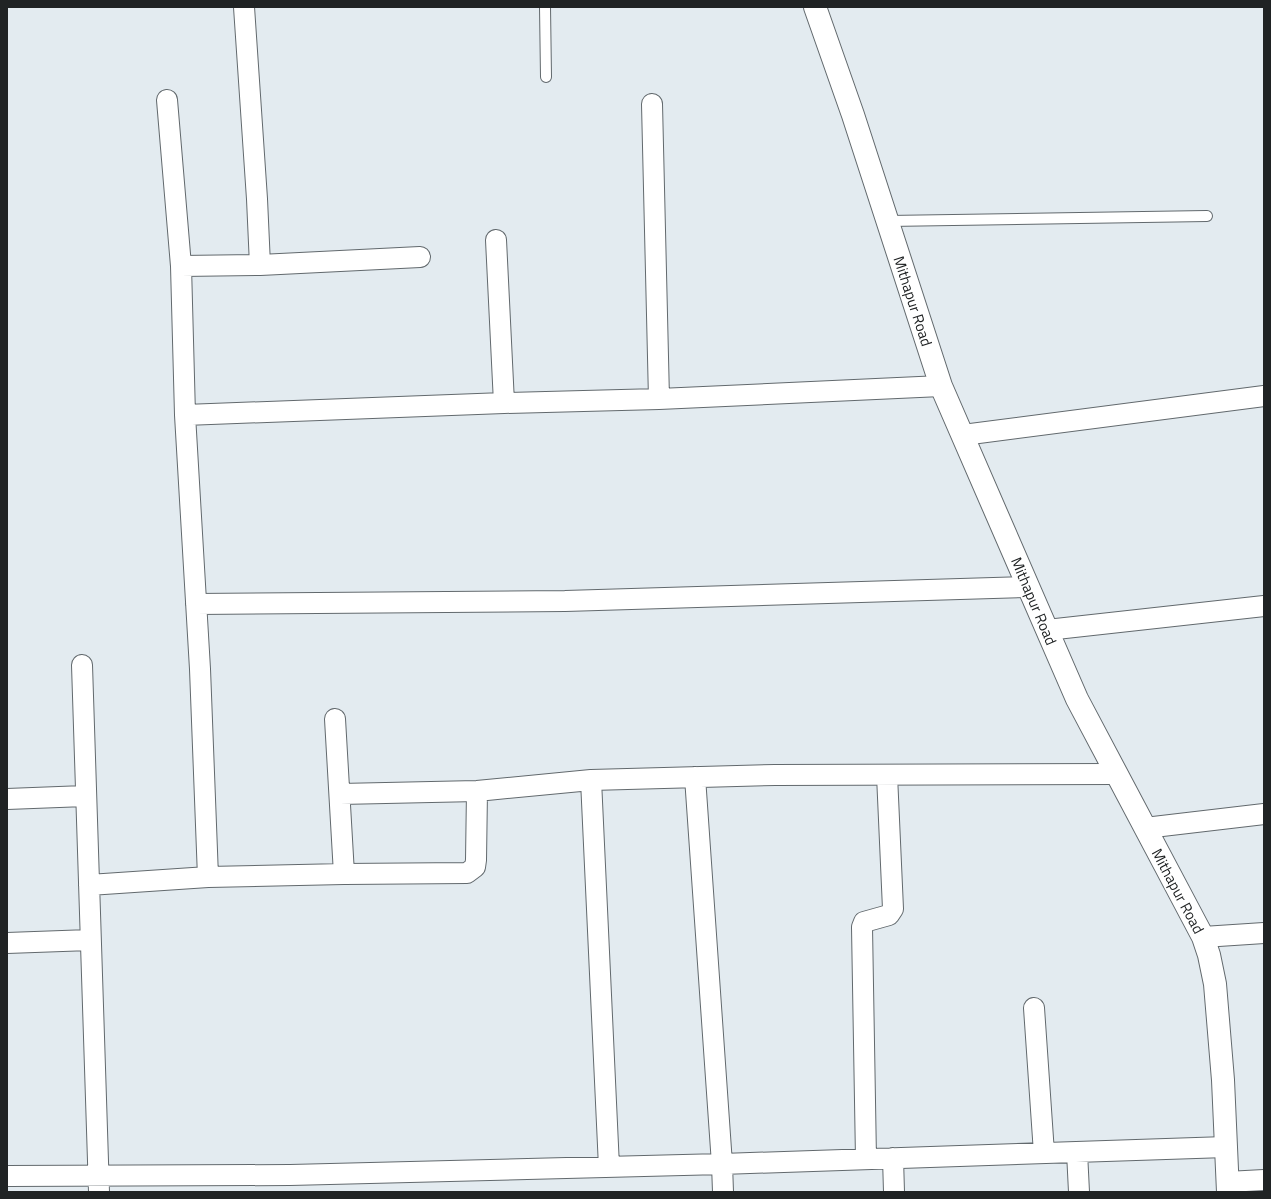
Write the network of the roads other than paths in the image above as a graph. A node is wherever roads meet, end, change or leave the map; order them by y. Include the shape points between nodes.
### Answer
1 (244, 7) edge
2 (545, 7) edge
3 (815, 7) edge
4 (546, 77) dead end
5 (167, 100) dead end
6 (652, 104) dead end
7 (1207, 216) dead end
8 (888, 221) junction
9 (496, 240) dead end
10 (420, 257) dead end
11 (260, 265) junction
12 (180, 266) junction
13 (941, 386) junction
14 (1264, 396) edge
15 (659, 399) junction
16 (504, 402) junction
17 (185, 415) junction
18 (963, 435) junction
19 (1028, 587) junction
20 (196, 604) junction
21 (1264, 606) edge
22 (1047, 630) junction
23 (82, 665) dead end
24 (335, 719) dead end
25 (1116, 774) junction
26 (887, 775) junction
27 (695, 777) junction
28 (591, 780) junction
29 (477, 791) junction
30 (340, 794) junction
31 (85, 796) junction
32 (7, 799) edge
33 (1264, 814) edge
34 (1145, 828) junction
35 (344, 874) junction
36 (208, 877) junction
37 (89, 885) junction
38 (1264, 933) edge
39 (1203, 937) junction
40 (90, 940) junction
41 (7, 943) edge
42 (1034, 1008) dead end
43 (1226, 1147) junction
44 (1077, 1152) junction
45 (1044, 1153) junction
46 (893, 1158) junction
47 (866, 1159) junction
48 (722, 1164) junction
49 (609, 1167) junction
50 (7, 1176) edge
51 (1264, 1180) edge
52 (99, 1184) edge
53 (1228, 1187) edge
54 (723, 1192) edge
55 (894, 1192) edge
56 (1079, 1192) edge

1 - 11 street
2 - 4 lane
3 - 8 street, Mithapur Road
5 - 12 street
6 - 15 street
7 - 8 lane
8 - 13 street, Mithapur Road
9 - 16 street
10 - 11 street
11 - 12 street
12 - 17 street
13 - 15 street
13 - 18 street, Mithapur Road
14 - 18 street
15 - 16 street
16 - 17 street
17 - 20 street
18 - 19 street, Mithapur Road
19 - 20 street via 565,601
19 - 22 street, Mithapur Road
20 - 36 street
21 - 22 street
22 - 25 street, Mithapur Road via 1076,699
23 - 31 street
24 - 30 street
25 - 26 street
25 - 34 street, Mithapur Road
26 - 27 street
26 - 47 street via 893,909 889,915 864,922 862,927
27 - 28 street
27 - 48 street
28 - 29 street
28 - 49 street
29 - 30 street
29 - 35 street via 476,860 472,870 467,873
30 - 35 street
31 - 32 street
31 - 37 street
33 - 34 street
34 - 39 street, Mithapur Road
35 - 36 street
36 - 37 street
37 - 40 street
38 - 39 street
39 - 43 street, Mithapur Road via 1215,984
40 - 41 street
40 - 52 street
42 - 45 street
43 - 44 street
43 - 53 street, Mithapur Road
44 - 45 street
44 - 56 street
45 - 46 street
46 - 47 street
46 - 55 street
47 - 48 street
48 - 49 street
48 - 54 street
49 - 52 street via 290,1175
50 - 52 street
51 - 53 street

